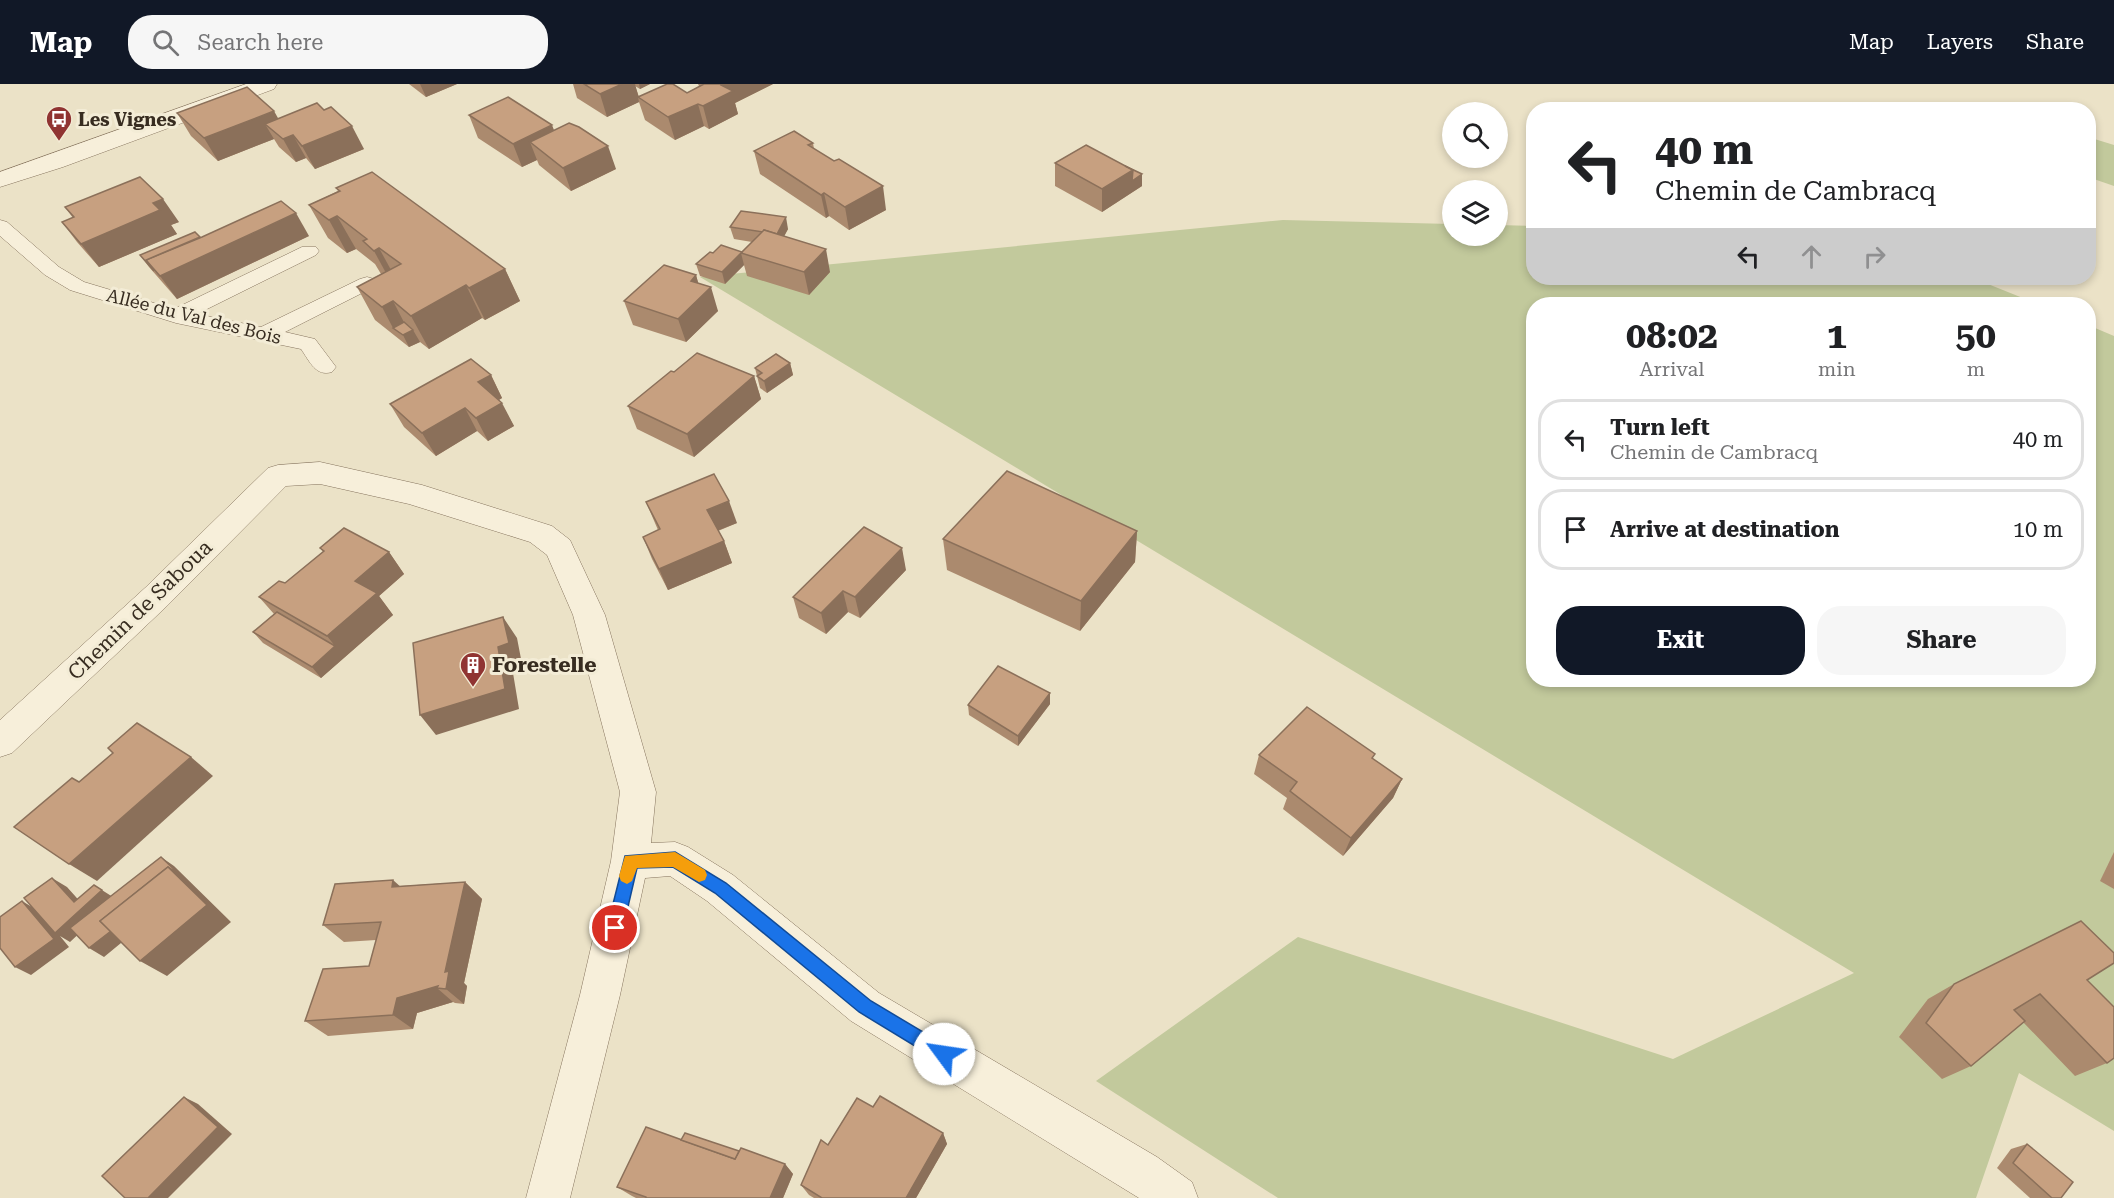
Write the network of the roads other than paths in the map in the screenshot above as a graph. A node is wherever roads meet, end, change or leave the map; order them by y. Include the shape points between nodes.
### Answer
1 (266, 84) edge
2 (0, 180) edge
3 (0, 226) edge
4 (309, 250) dead end
5 (367, 283) edge
6 (176, 316) junction
7 (265, 334) junction
8 (325, 367) dead end
9 (0, 742) edge
10 (630, 861) junction
11 (548, 1198) edge
12 (1176, 1198) edge

1 - 2 street
3 - 6 lane, Allée du Val des Bois via 52,271 77,286
4 - 6 lane
5 - 7 lane
6 - 7 lane, Allée du Val des Bois
7 - 8 lane, Allée du Val des Bois via 308,344
9 - 10 street, Chemin de Saboua via 157,596 278,476 320,473 411,493 541,534 559,548 589,615 638,792
10 - 11 street
10 - 12 street via 675,859 720,888 865,1006

